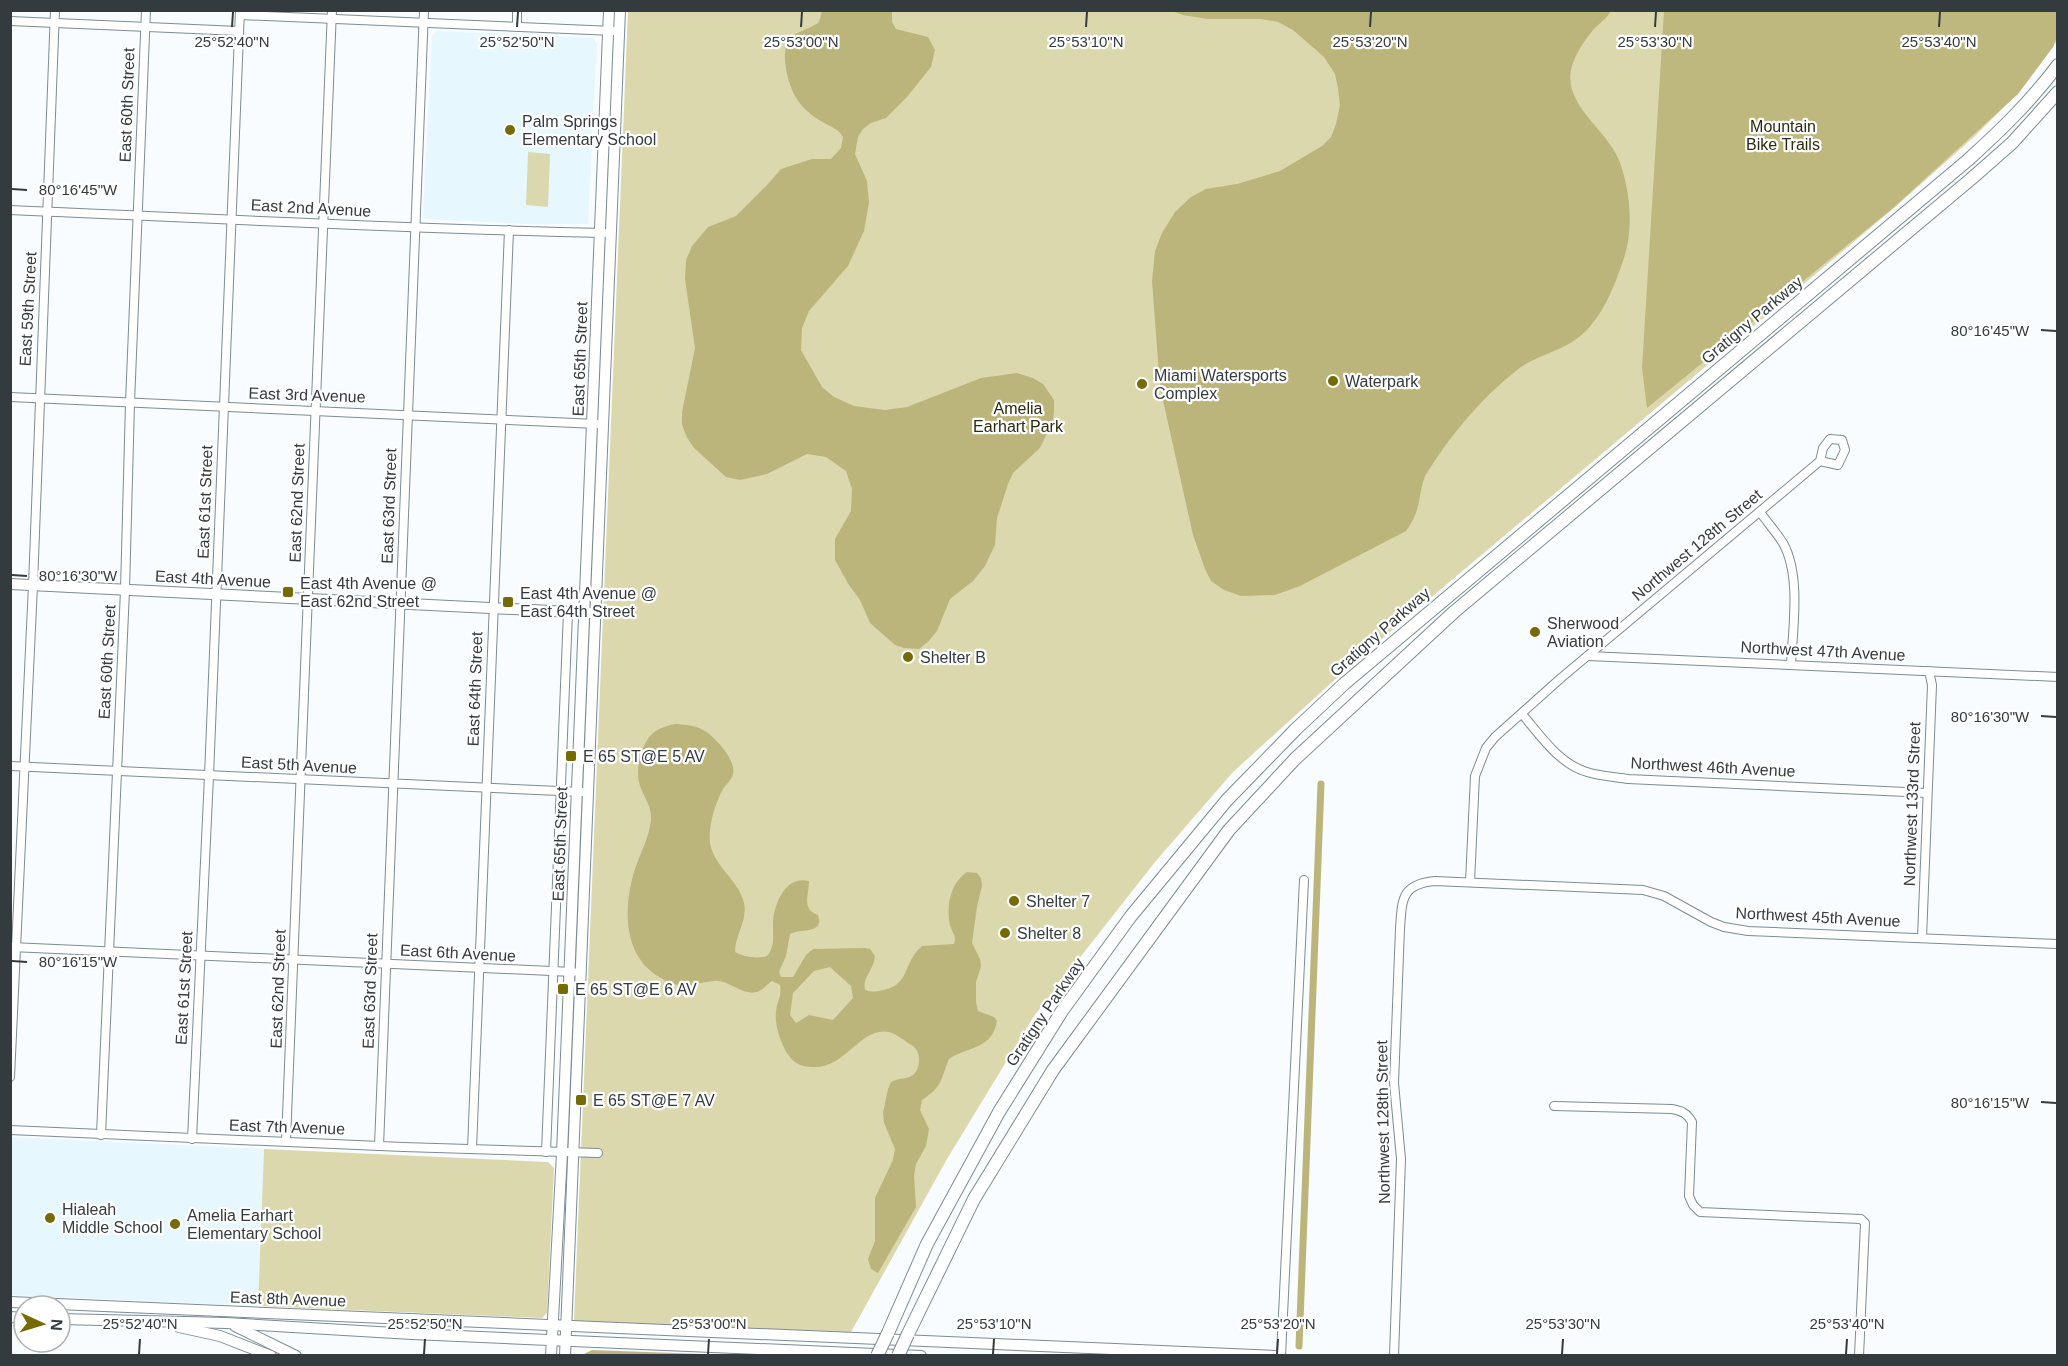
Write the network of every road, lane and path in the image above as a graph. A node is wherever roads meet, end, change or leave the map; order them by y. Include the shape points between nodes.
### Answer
1 (55, 10) edge
2 (146, 10) edge
3 (424, 10) edge
4 (517, 10) edge
5 (609, 10) edge
6 (620, 10) edge
7 (240, 13) edge
8 (332, 14) edge
9 (10, 21) edge
10 (54, 22) junction
11 (423, 22) junction
12 (145, 26) junction
13 (517, 26) junction
14 (612, 29) junction
15 (239, 31) junction
16 (2058, 65) edge
17 (2058, 92) edge
18 (10, 210) edge
19 (47, 211) junction
20 (139, 215) junction
21 (232, 219) junction
22 (321, 225) junction
23 (416, 227) junction
24 (509, 230) junction
25 (605, 233) junction
26 (10, 397) edge
27 (39, 398) junction
28 (130, 403) junction
29 (224, 407) junction
30 (316, 411) junction
31 (407, 414) junction
32 (501, 419) junction
33 (597, 424) junction
34 (1817, 463) dead end
35 (1760, 513) junction
36 (10, 584) edge
37 (33, 585) junction
38 (125, 590) junction
39 (216, 594) junction
40 (308, 599) junction
41 (401, 603) junction
42 (493, 608) junction
43 (568, 612) junction
44 (589, 613) junction
45 (1588, 656) junction
46 (1791, 664) junction
47 (1929, 671) junction
48 (2058, 676) edge
49 (1522, 714) junction
50 (10, 766) edge
51 (24, 767) junction
52 (116, 770) junction
53 (209, 776) junction
54 (301, 780) junction
55 (393, 784) junction
56 (486, 787) junction
57 (562, 791) junction
58 (582, 792) junction
59 (1927, 793) junction
60 (1304, 880) dead end
61 (1470, 882) junction
62 (1408, 890) joint
63 (1922, 938) junction
64 (2058, 945) edge
65 (13, 947) edge
66 (109, 952) junction
67 (201, 957) junction
68 (294, 961) junction
69 (386, 964) junction
70 (478, 969) junction
71 (554, 972) junction
72 (575, 973) junction
73 (10, 1077) edge
74 (1554, 1106) dead end
75 (10, 1130) edge
76 (101, 1135) junction
77 (192, 1139) junction
78 (286, 1141) junction
79 (379, 1146) junction
80 (472, 1149) junction
81 (546, 1152) junction
82 (568, 1153) junction
83 (598, 1154) dead end
84 (10, 1302) edge
85 (97, 1306) junction
86 (186, 1310) junction
87 (72, 1319) edge
88 (96, 1319) junction
89 (413, 1319) junction
90 (137, 1320) junction
91 (226, 1323) junction
92 (553, 1325) junction
93 (565, 1326) junction
94 (412, 1334) junction
95 (552, 1340) junction
96 (565, 1341) junction
97 (1009, 1350) edge
98 (1155, 1353) edge
99 (272, 1356) edge
100 (296, 1356) edge
101 (551, 1356) edge
102 (565, 1356) edge
103 (877, 1356) edge
104 (897, 1356) edge
105 (921, 1356) edge
106 (1279, 1356) edge
107 (1394, 1356) edge
108 (1859, 1356) edge

1 - 10 street, East 59th Street
2 - 12 street, East 60th Street
3 - 11 street, East 63rd Street
4 - 13 street
5 - 14 main road, East 65th Street
6 - 14 main road, East 65th Street
7 - 8 street
7 - 15 street, East 61st Street
8 - 11 street
8 - 22 street, East 62nd Street
9 - 10 street
10 - 12 street
10 - 19 street, East 59th Street
11 - 13 street
11 - 23 street, East 63rd Street
12 - 15 street
12 - 20 street, East 60th Street
13 - 14 street
14 - 25 main road, East 65th Street
15 - 21 street, East 61st Street
16 - 103 highway, Gratigny Parkway, bridge via 2010,122 1968,160 1344,684 1227,800 1131,916 1062,1011 999,1112 927,1244
17 - 104 highway, Gratigny Parkway, bridge via 2012,143 1971,179 1454,612 1295,759 1229,830 1053,1070 974,1199
18 - 19 street, East 2nd Avenue
19 - 20 street, East 2nd Avenue
19 - 27 street, East 59th Street
20 - 21 street, East 2nd Avenue
20 - 28 street, East 60th Street
21 - 22 street, East 2nd Avenue
21 - 29 street, East 61st Street
22 - 23 street, East 2nd Avenue
22 - 30 street, East 62nd Street
23 - 24 street, East 2nd Avenue
23 - 31 street, East 63rd Street
24 - 25 street, East 2nd Avenue
24 - 32 street, East 64th Street
25 - 33 main road, East 65th Street
26 - 27 street, East 3rd Avenue
27 - 28 street, East 3rd Avenue
27 - 37 street, East 59th Street
28 - 29 street, East 3rd Avenue
28 - 38 street, East 60th Street
29 - 30 street, East 3rd Avenue
29 - 39 street, East 61st Street
30 - 31 street, East 3rd Avenue
30 - 40 street, East 62nd Street
31 - 32 street, East 3rd Avenue
31 - 41 street, East 63rd Street
32 - 33 street, East 3rd Avenue
32 - 42 street, East 64th Street
33 - 44 main road, East 65th Street
34 - 35 street, Northwest 128th Street
35 - 45 street, Northwest 128th Street
35 - 46 street via 1783,543 1790,561 1794,586
36 - 37 main road, East 4th Avenue
37 - 38 main road, East 4th Avenue
37 - 51 street, East 59th Street
38 - 39 main road, East 4th Avenue
38 - 52 street, East 60th Street
39 - 40 main road, East 4th Avenue
39 - 53 street, East 61st Street
40 - 41 main road, East 4th Avenue
40 - 54 street, East 62nd Street
41 - 42 main road, East 4th Avenue
41 - 55 street, East 63rd Street
42 - 43 main road, East 4th Avenue
42 - 56 street, East 64th Street
43 - 44 main road, East 4th Avenue
43 - 57 street
44 - 58 main road, East 65th Street
45 - 46 street, Northwest 47th Avenue
45 - 49 street, Northwest 128th Street
46 - 47 street, Northwest 47th Avenue
47 - 48 street, Northwest 47th Avenue
47 - 59 street, Northwest 133rd Street via 1932,685
49 - 59 street, Northwest 46th Avenue via 1572,766 1600,775
49 - 61 street, Northwest 128th Street via 1486,748 1475,776
50 - 51 street, East 5th Avenue
51 - 52 street, East 5th Avenue
51 - 65 street, East 59th Street
52 - 53 street, East 5th Avenue
52 - 66 street, East 60th Street
53 - 54 street, East 5th Avenue
53 - 67 street, East 61st Street
54 - 55 street, East 5th Avenue
54 - 68 street, East 62nd Street
55 - 56 street, East 5th Avenue
55 - 69 street, East 63rd Street
56 - 57 street, East 5th Avenue
56 - 70 street, East 64th Street
57 - 58 street, East 5th Avenue
57 - 71 street
58 - 72 main road, East 65th Street
59 - 63 street, Northwest 133rd Street
60 - 106 street
61 - 62 street, Northwest 45th Avenue via 1428,882
61 - 63 street, Northwest 45th Avenue via 1643,890 1664,896 1718,924 1748,931
62 - 107 street, Northwest 128th Street via 1400,910 1394,1083 1401,1159
63 - 64 street, Northwest 45th Avenue
65 - 66 street, East 6th Avenue
65 - 73 street, East 59th Street
66 - 67 street, East 6th Avenue
66 - 76 street, East 60th Street
67 - 68 street, East 6th Avenue
67 - 77 street, East 61st Street
68 - 69 street, East 6th Avenue
68 - 78 street, East 62nd Street
69 - 70 street, East 6th Avenue
69 - 79 street, East 63rd Street
70 - 71 street, East 6th Avenue
70 - 80 street, East 64th Street
71 - 72 street, East 6th Avenue
71 - 81 street
72 - 82 main road, East 65th Street
74 - 108 street via 1682,1110 1692,1122 1689,1196 1700,1212 1856,1217 1865,1223
75 - 76 street, East 7th Avenue
76 - 77 street, East 7th Avenue
77 - 78 street, East 7th Avenue
78 - 79 street, East 7th Avenue
79 - 80 street, East 7th Avenue
80 - 81 street, East 7th Avenue
81 - 82 street, East 7th Avenue
82 - 83 street, East 7th Avenue
82 - 92 main road, East 65th Street
82 - 93 main road, East 65th Street
84 - 85 main road, East 8th Avenue
85 - 86 main road, East 8th Avenue
85 - 88 main road
86 - 89 main road, East 8th Avenue
86 - 91 main road
87 - 88 main road, East 8th Avenue
88 - 90 main road, East 8th Avenue
89 - 92 main road, East 8th Avenue
89 - 94 main road
90 - 91 main road, East 8th Avenue
90 - 99 main road via 220,1336
91 - 94 main road, East 8th Avenue
91 - 100 main road
92 - 93 main road, East 8th Avenue
92 - 95 main road, East 65th Street
93 - 96 main road, East 65th Street
93 - 97 main road, East 8th Avenue
94 - 95 main road, East 8th Avenue
95 - 96 main road, East 8th Avenue
95 - 101 main road, East 65th Street
96 - 102 main road, East 65th Street
96 - 105 main road, East 8th Avenue
97 - 98 main road, East 8th Avenue
98 - 106 main road, East 8th Avenue

